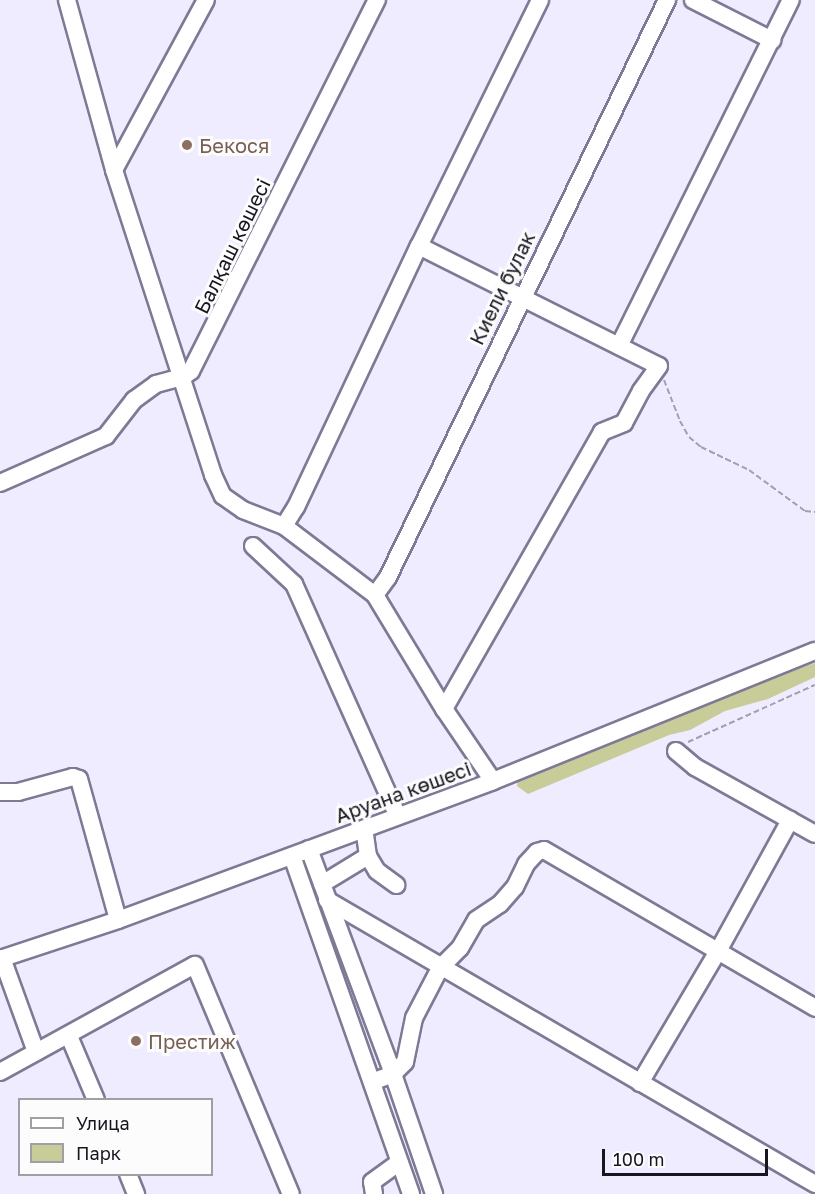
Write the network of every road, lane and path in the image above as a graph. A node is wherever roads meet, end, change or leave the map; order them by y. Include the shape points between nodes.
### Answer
1 (206, 0) edge
2 (376, 0) edge
3 (540, 0) edge
4 (667, 0) edge
5 (693, 0) edge
6 (791, 0) edge
7 (68, 1) edge
8 (772, 40) junction
9 (114, 170) junction
10 (418, 246) junction
11 (521, 297) junction
12 (619, 346) junction
13 (659, 366) junction
14 (183, 377) junction
15 (0, 483) edge
16 (815, 512) edge
17 (284, 526) junction
18 (253, 546) dead end
19 (375, 595) junction
20 (815, 651) edge
21 (815, 685) edge
22 (444, 709) junction
23 (676, 751) joint
24 (493, 781) junction
25 (0, 792) edge
26 (398, 816) junction
27 (790, 820) junction
28 (364, 828) junction
29 (815, 834) edge
30 (309, 849) junction
31 (292, 856) junction
32 (368, 856) junction
33 (322, 884) junction
34 (396, 885) dead end
35 (327, 900) junction
36 (118, 920) junction
37 (717, 952) junction
38 (1, 959) edge
39 (440, 968) junction
40 (815, 1008) edge
41 (69, 1036) junction
42 (36, 1052) junction
43 (0, 1072) edge
44 (393, 1074) junction
45 (372, 1082) junction
46 (640, 1083) junction
47 (95, 1098) edge
48 (400, 1162) junction
49 (129, 1176) edge
50 (815, 1184) edge
51 (136, 1194) edge
52 (291, 1194) edge
53 (374, 1194) edge
54 (411, 1194) edge
55 (434, 1194) edge

1 - 9 street
2 - 14 street, Балқаш көшесі via 198,361
3 - 10 street
4 - 11 street, Киели булак
5 - 8 street
6 - 8 street
7 - 9 street
8 - 12 street
9 - 14 street
10 - 11 street
10 - 17 street
11 - 12 street
11 - 19 street, Киели булак via 388,577
12 - 13 street
13 - 16 path via 689,437 749,470 804,511
13 - 22 street via 640,391 624,423 602,432
14 - 15 street via 156,384 134,400 105,436
14 - 17 street via 223,496 243,510
17 - 19 street
18 - 26 street via 294,584
19 - 22 street
20 - 24 street, Аруана көшесі
21 - 23 path via 694,737
22 - 24 street
23 - 27 street via 695,767
24 - 26 street, Аруана көшесі
25 - 36 street via 79,779
26 - 28 street, Аруана көшесі
27 - 29 street
27 - 37 street
28 - 30 street, Аруана көшесі
28 - 32 street
30 - 31 street, Аруана көшесі
30 - 33 street
31 - 36 street, Аруана көшесі
31 - 45 street
32 - 33 street
32 - 34 street via 377,871
33 - 35 street
35 - 39 street
35 - 44 street
36 - 38 street, Аруана көшесі
37 - 39 street via 544,850 526,864 515,887 500,904 476,920 460,948
37 - 40 street
37 - 46 street
38 - 42 street
39 - 44 street via 414,1018 405,1062
39 - 46 street
41 - 42 street
41 - 47 street
41 - 52 street via 195,966
42 - 43 street
44 - 45 street
44 - 55 street
45 - 48 street
46 - 50 street
48 - 53 street via 372,1182
48 - 54 street
49 - 51 street

